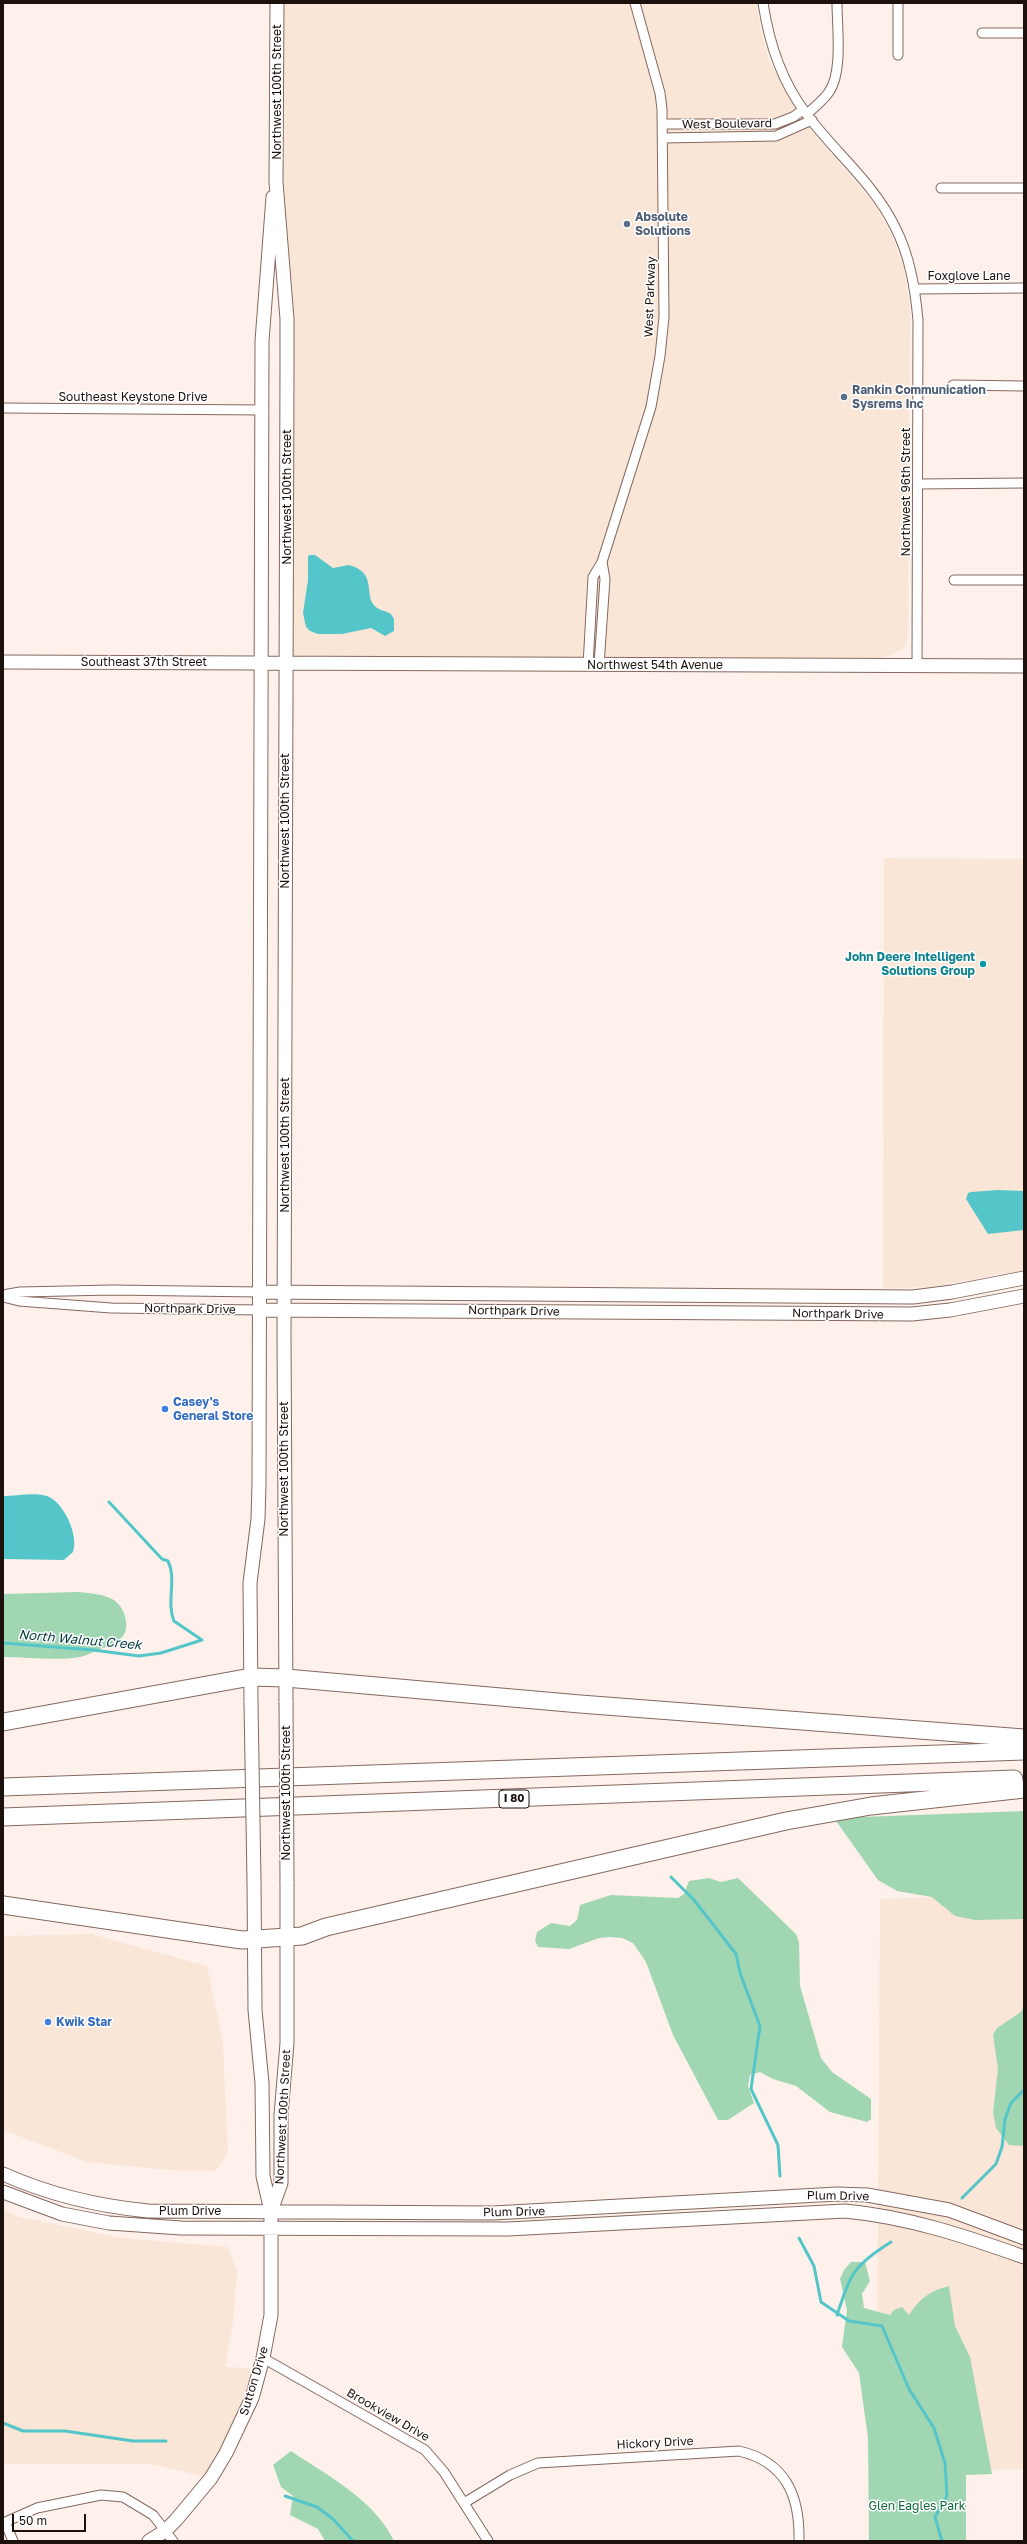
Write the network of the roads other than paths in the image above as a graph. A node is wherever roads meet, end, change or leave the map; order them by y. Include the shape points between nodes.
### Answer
1 (278, 3) edge
2 (635, 3) edge
3 (763, 3) edge
4 (837, 3) edge
5 (898, 3) edge
6 (982, 33) dead end
7 (1024, 33) edge
8 (898, 55) dead end
9 (807, 115) junction
10 (663, 124) junction
11 (663, 138) junction
12 (276, 182) junction
13 (942, 188) dead end
14 (1024, 188) edge
15 (1024, 288) edge
16 (915, 289) junction
17 (953, 385) dead end
18 (1024, 386) edge
19 (3, 408) edge
20 (262, 410) junction
21 (1024, 483) edge
22 (918, 484) junction
23 (602, 562) junction
24 (954, 580) dead end
25 (1024, 580) edge
26 (3, 662) edge
27 (262, 664) junction
28 (285, 664) junction
29 (594, 665) junction
30 (917, 666) junction
31 (1024, 666) edge
32 (1024, 1278) edge
33 (260, 1292) junction
34 (285, 1293) junction
35 (535, 1293) junction
36 (3, 1296) edge
37 (820, 1296) junction
38 (1024, 1296) edge
39 (260, 1310) junction
40 (284, 1310) junction
41 (535, 1311) junction
42 (819, 1314) junction
43 (250, 1677) junction
44 (286, 1678) junction
45 (3, 1722) edge
46 (1024, 1738) edge
47 (1024, 1751) edge
48 (1024, 1779) edge
49 (3, 1787) edge
50 (1024, 1789) edge
51 (3, 1817) edge
52 (3, 1905) edge
53 (286, 1937) junction
54 (255, 1939) junction
55 (3, 2174) edge
56 (3, 2192) edge
57 (271, 2211) junction
58 (271, 2228) junction
59 (1024, 2238) edge
60 (1024, 2258) edge
61 (263, 2358) junction
62 (464, 2503) junction
63 (4, 2522) edge
64 (169, 2536) edge
65 (13, 2541) edge
66 (149, 2541) edge
67 (488, 2541) edge
68 (799, 2541) edge

1 - 12 street, Northwest 100th Street
2 - 10 street, West Parkway via 660,93
3 - 9 street, Northwest 96th Street via 772,47 780,69
4 - 9 street via 835,80 829,92
5 - 8 street
6 - 7 street
9 - 10 street, West Boulevard via 775,124
9 - 11 street, West Boulevard via 776,136
9 - 16 street, Northwest 96th Street via 872,189 891,220 912,274
10 - 11 street, West Parkway
11 - 23 street, West Parkway via 664,317 660,356 651,407
12 - 20 street, Northwest 100th Street via 271,204 262,341
12 - 28 street, Northwest 100th Street via 287,319
13 - 14 street
15 - 16 street, Foxglove Lane
16 - 22 street, Northwest 96th Street via 918,320
17 - 18 street
19 - 20 street, Southeast Keystone Drive
20 - 27 street, Northwest 100th Street
21 - 22 street
22 - 30 street, Northwest 96th Street
23 - 29 street, West Parkway via 605,578
23 - 29 street, West Parkway via 592,577
24 - 25 street
26 - 27 street, Southeast 37th Street
27 - 28 street, Southeast 37th Street
27 - 33 street, Northwest 100th Street
28 - 29 street, Northwest 54th Avenue
28 - 34 street, Northwest 100th Street
29 - 30 street, Northwest 54th Avenue
30 - 31 street, Northwest 54th Avenue
32 - 37 street, Northpark Drive via 913,1297
33 - 34 street, Northpark Drive
33 - 36 street, Northpark Drive via 112,1290 20,1292
33 - 39 street, Northwest 100th Street
34 - 35 street, Northpark Drive
34 - 40 street, Northwest 100th Street
35 - 37 street, Northpark Drive
35 - 41 street
36 - 39 street, Northpark Drive via 19,1301 111,1308
37 - 42 street
38 - 42 street, Northpark Drive via 950,1310 912,1314
39 - 40 street, Northpark Drive
39 - 43 street, Northwest 100th Street via 259,1498 250,1583
40 - 41 street, Northpark Drive
40 - 44 street, Northwest 100th Street
41 - 42 street, Northpark Drive
43 - 44 highway
43 - 45 highway
43 - 54 street, Northwest 100th Street, bridge
44 - 46 highway via 580,1704
44 - 53 street, Northwest 100th Street, bridge
47 - 49 highway
48 - 51 highway, I 80
50 - 53 highway via 871,1806 779,1822 326,1927 302,1936
52 - 54 highway via 242,1940
53 - 54 highway
53 - 57 street, Northwest 100th Street via 287,2043 281,2115 281,2183
54 - 57 street, Northwest 100th Street via 256,2010 262,2083 263,2176
55 - 57 street, Plum Drive via 56,2195 106,2206 148,2211
56 - 58 street, Plum Drive via 62,2214 109,2223 181,2228
57 - 58 street, Sutton Drive
57 - 59 street, Plum Drive via 535,2212 837,2194 867,2195 949,2210
58 - 60 street, Plum Drive via 522,2229 845,2211 929,2225
58 - 61 street, Sutton Drive via 271,2315
61 - 62 street, Brookview Drive via 425,2450 444,2472
61 - 64 street, Sutton Drive via 252,2398 226,2453
62 - 67 street, Brookview Drive
62 - 68 street, Hickory Drive via 510,2475 538,2463 739,2451 764,2460 784,2478 796,2502
63 - 64 street via 37,2508 101,2496 123,2497 153,2515
63 - 65 street
64 - 66 street, Sutton Drive

